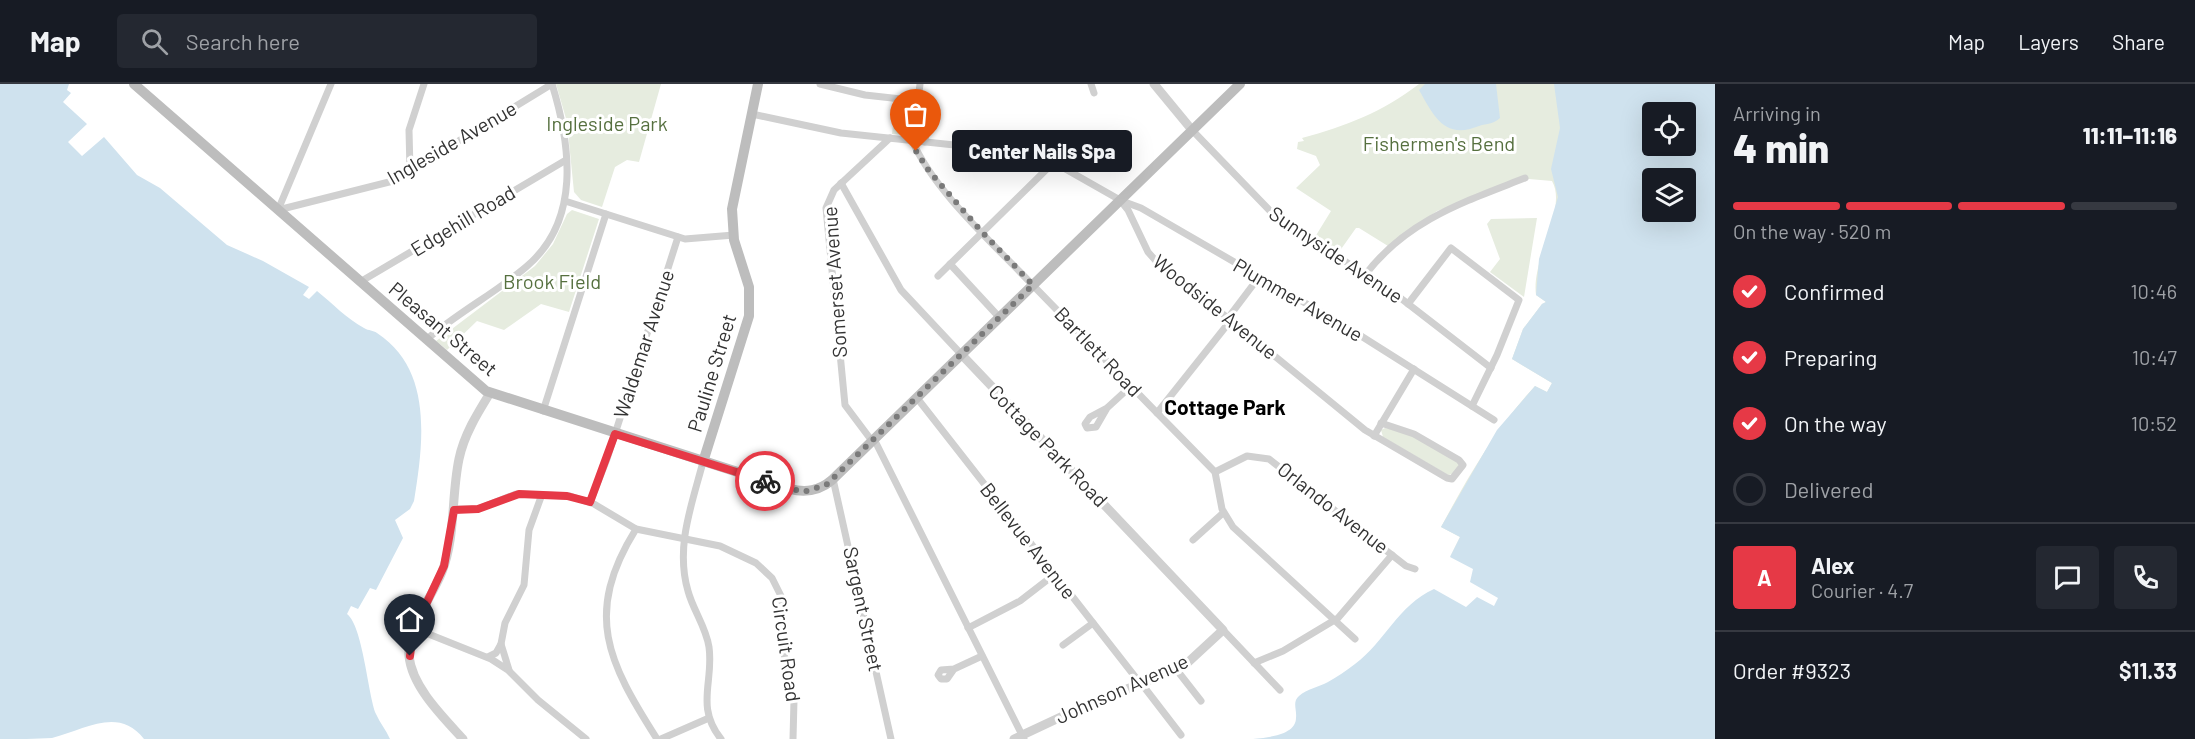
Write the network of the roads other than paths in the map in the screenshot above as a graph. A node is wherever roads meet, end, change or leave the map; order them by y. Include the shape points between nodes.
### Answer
1 (332, 84) edge
2 (424, 84) edge
3 (552, 84) edge
4 (758, 84) edge
5 (820, 84) edge
6 (920, 84) edge
7 (1091, 84) edge
8 (1154, 84) edge
9 (1240, 84) edge
10 (141, 86) edge
11 (1094, 93) dead end
12 (918, 101) junction
13 (752, 114) junction
14 (1192, 130) junction
15 (890, 138) junction
16 (912, 140) junction
17 (925, 142) junction
18 (566, 160) junction
19 (1054, 162) junction
20 (410, 171) junction
21 (1525, 178) dead end
22 (841, 183) junction
23 (1120, 200) junction
24 (565, 201) junction
25 (278, 210) junction
26 (606, 214) junction
27 (982, 232) junction
28 (734, 235) junction
29 (678, 237) junction
30 (950, 264) junction
31 (1365, 275) junction
32 (938, 276) dead end
33 (1259, 277) junction
34 (360, 282) junction
35 (1033, 285) junction
36 (1408, 304) junction
37 (999, 317) junction
38 (1230, 319) junction
39 (426, 340) junction
40 (961, 354) junction
41 (1491, 368) junction
42 (1414, 369) junction
43 (1131, 386) junction
44 (490, 393) junction
45 (916, 398) junction
46 (1472, 406) junction
47 (1107, 408) dead end
48 (543, 411) junction
49 (1157, 413) junction
50 (1494, 420) dead end
51 (1381, 423) junction
52 (615, 434) junction
53 (1374, 436) junction
54 (873, 440) junction
55 (703, 462) junction
56 (1215, 472) junction
57 (833, 479) junction
58 (541, 497) junction
59 (590, 502) junction
60 (454, 510) junction
61 (1223, 513) junction
62 (636, 529) junction
63 (684, 538) junction
64 (1193, 540) dead end
65 (1392, 555) junction
66 (1415, 569) dead end
67 (1055, 574) junction
68 (391, 619) dead end
69 (1334, 620) junction
70 (1093, 622) junction
71 (968, 627) junction
72 (414, 628) junction
73 (1222, 630) junction
74 (1354, 639) dead end
75 (501, 644) junction
76 (1063, 645) dead end
77 (982, 656) junction
78 (488, 657) junction
79 (1254, 663) junction
80 (954, 669) dead end
81 (1176, 669) junction
82 (510, 672) junction
83 (1140, 683) junction
84 (1280, 690) dead end
85 (1201, 701) dead end
86 (709, 718) junction
87 (1181, 735) dead end
88 (1020, 738) edge
89 (463, 739) edge
90 (586, 739) edge
91 (659, 739) edge
92 (721, 739) edge
93 (793, 739) edge
94 (891, 739) edge

1 - 25 street
2 - 20 street via 409,130
3 - 18 street via 561,116
3 - 20 street, Ingleside Avenue
4 - 13 main road, Pauline Street
5 - 12 street via 860,94
6 - 12 street
7 - 11 street
8 - 14 street
9 - 14 main road, Pleasant Street
10 - 25 main road, Pleasant Street
12 - 17 street via 928,102
13 - 15 street via 826,131
13 - 28 main road, Pauline Street via 734,196
14 - 23 main road, Pleasant Street
14 - 31 street, Sunnyside Avenue via 1275,216
15 - 16 street
15 - 22 street, Somerset Avenue
16 - 17 street
16 - 27 street, Bartlett Road via 929,171
17 - 19 street via 1039,154
18 - 24 street
18 - 34 street, Edgehill Road
19 - 23 street
19 - 27 street
20 - 25 street, Ingleside Avenue via 385,184
21 - 31 street via 1436,213 1386,249
22 - 40 street, Cottage Park Road via 901,290
22 - 54 street, Somerset Avenue via 828,198 826,211 845,405
23 - 33 street, Plummer Avenue via 1141,208
23 - 35 main road, Pleasant Street
23 - 38 street, Woodside Avenue via 1157,264
24 - 26 street
24 - 39 street via 551,238 531,262
25 - 34 main road, Pleasant Street
26 - 29 street
26 - 48 street
27 - 30 street
27 - 35 street, Bartlett Road
28 - 29 street via 689,240
28 - 55 main road, Pauline Street via 748,284 749,316
29 - 52 street, Waldemar Avenue
30 - 32 street
30 - 37 street
31 - 36 street, Sunnyside Avenue
33 - 38 street
33 - 42 street, Plummer Avenue
34 - 39 main road, Pleasant Street
35 - 37 main road, Pleasant Street
35 - 43 street, Bartlett Road
36 - 41 street, Sunnyside Avenue
36 - 41 street via 1451,248 1519,300
37 - 40 main road, Pleasant Street
38 - 49 street
38 - 53 street, Woodside Avenue
39 - 44 main road, Pleasant Street
40 - 45 main road, Pleasant Street
40 - 73 street, Cottage Park Road
41 - 46 street
42 - 46 street, Plummer Avenue
42 - 51 street
43 - 47 street
43 - 49 street, Bartlett Road
44 - 48 main road, Pleasant Street
44 - 60 street via 461,450
45 - 54 main road, Pleasant Street
45 - 67 street, Bellevue Avenue
46 - 50 street, Plummer Avenue
48 - 52 main road, Pleasant Street
49 - 56 street, Bartlett Road
51 - 53 street
51 - 53 street, Woodside Avenue via 1414,434 1459,460 1463,465 1461,471 1452,479 1447,478
52 - 55 main road, Pleasant Street
52 - 59 street, Waldemar Avenue
54 - 57 main road, Pleasant Street
54 - 71 street, Somerset Avenue
55 - 57 main road, Pleasant Street via 801,492 820,488
55 - 63 street
56 - 61 street
56 - 65 street, Orlando Avenue via 1247,456 1269,459
57 - 94 street, Sargent Street
58 - 59 street, Circuit Road via 567,496
58 - 60 street, Circuit Road via 516,494 478,509
58 - 75 street via 529,530 525,580 505,623
59 - 62 street, Circuit Road
60 - 72 street via 444,566
61 - 64 street
61 - 69 street via 1236,530
62 - 63 street, Circuit Road
62 - 91 street via 612,575 606,629 623,681
63 - 86 street via 686,583 708,644
63 - 93 street, Circuit Road via 743,555 763,569 777,586 783,607 782,645 794,695
65 - 66 street, Orlando Avenue
65 - 69 street
67 - 70 street, Bellevue Avenue
67 - 71 street via 1020,601
68 - 72 street
69 - 74 street
69 - 79 street via 1283,651
70 - 76 street
70 - 83 street, Bellevue Avenue
71 - 77 street, Somerset Avenue
72 - 78 street
72 - 89 street via 409,649 415,677
73 - 79 street, Cottage Park Road
73 - 81 street, Johnson Avenue via 1188,663
75 - 78 street
75 - 82 street
77 - 80 street
77 - 88 street, Somerset Avenue
78 - 82 street
79 - 84 street, Cottage Park Road
81 - 83 street, Johnson Avenue
81 - 85 street
82 - 90 street
83 - 87 street, Bellevue Avenue
83 - 88 street, Johnson Avenue
86 - 91 street
86 - 92 street

